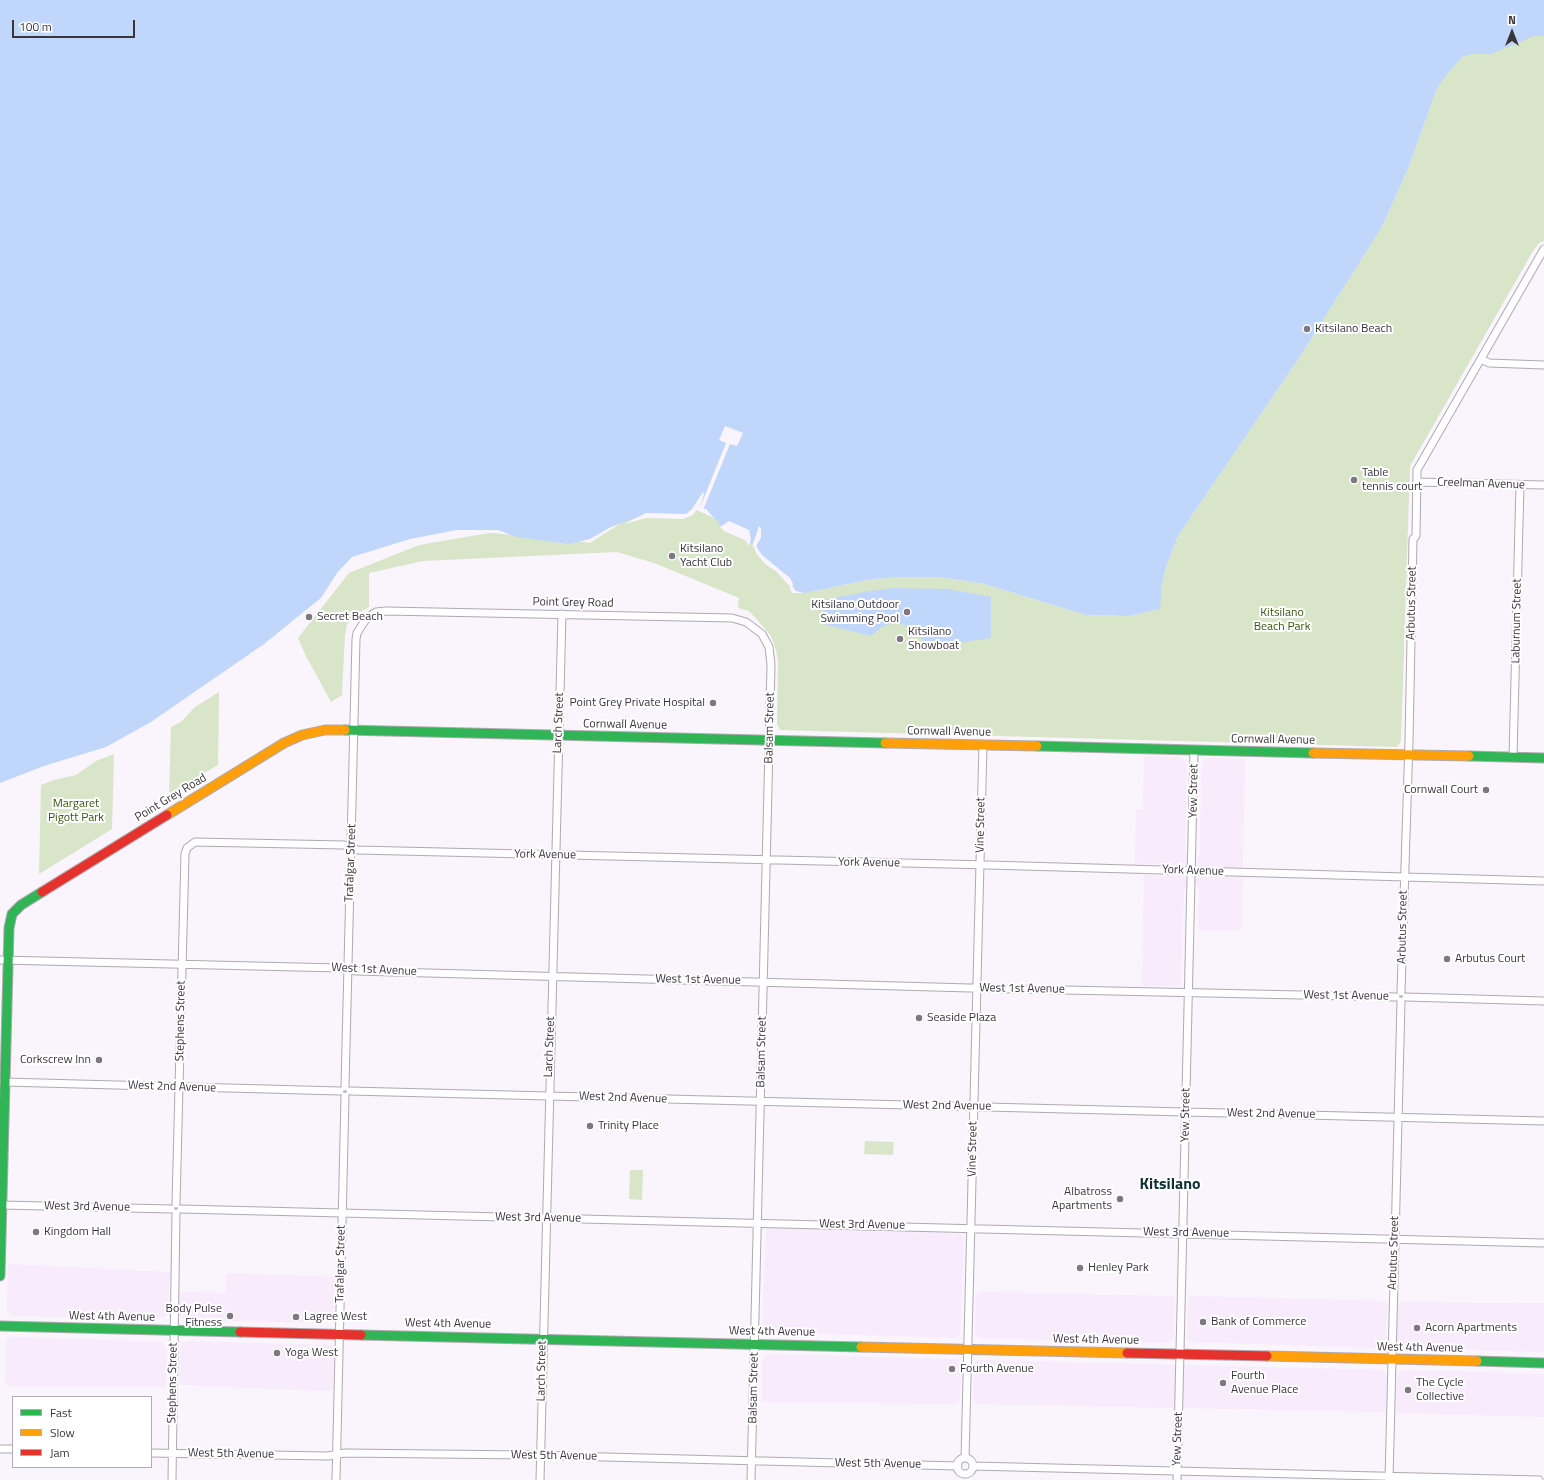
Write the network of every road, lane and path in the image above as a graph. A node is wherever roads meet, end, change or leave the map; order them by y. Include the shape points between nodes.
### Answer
1 (1544, 249) edge
2 (1481, 359) junction
3 (1544, 365) edge
4 (1417, 482) junction
5 (1520, 485) junction
6 (1544, 485) edge
7 (562, 614) junction
8 (756, 629) joint
9 (356, 639) joint
10 (354, 730) junction
11 (558, 735) junction
12 (770, 740) junction
13 (983, 744) junction
14 (1194, 750) junction
15 (1409, 755) junction
16 (1513, 758) junction
17 (1544, 758) edge
18 (195, 842) joint
19 (352, 848) junction
20 (554, 855) junction
21 (767, 860) junction
22 (980, 865) junction
23 (1192, 871) junction
24 (1404, 876) junction
25 (1544, 881) edge
26 (4, 960) edge
27 (182, 964) junction
28 (347, 969) junction
29 (552, 976) junction
30 (764, 982) junction
31 (977, 988) junction
32 (1189, 992) junction
33 (1401, 997) junction
34 (1544, 1000) edge
35 (4, 1082) junction
36 (179, 1087) junction
37 (345, 1091) junction
38 (549, 1096) junction
39 (761, 1102) junction
40 (974, 1106) junction
41 (1186, 1112) junction
42 (1398, 1117) junction
43 (1544, 1121) edge
44 (2, 1205) junction
45 (176, 1209) junction
46 (342, 1213) junction
47 (545, 1218) junction
48 (758, 1223) junction
49 (971, 1228) junction
50 (1183, 1233) junction
51 (1394, 1239) junction
52 (1544, 1242) edge
53 (0, 1276) edge
54 (0, 1326) edge
55 (174, 1330) junction
56 (339, 1334) junction
57 (543, 1338) junction
58 (755, 1344) junction
59 (968, 1349) junction
60 (1180, 1354) junction
61 (1391, 1359) junction
62 (1544, 1363) edge
63 (0, 1449) edge
64 (12, 1449) edge
65 (152, 1453) edge
66 (172, 1453) junction
67 (336, 1454) junction
68 (540, 1456) junction
69 (966, 1458) junction
70 (752, 1461) junction
71 (958, 1466) junction
72 (973, 1466) junction
73 (1177, 1472) junction
74 (965, 1477) edge
75 (1389, 1478) edge
76 (172, 1480) edge
77 (336, 1480) edge
78 (540, 1480) edge
79 (751, 1480) edge
80 (1177, 1480) edge
81 (1538, 1480) edge

1 - 2 street, Arbutus Street
2 - 3 street via 1489,363
2 - 4 street, Arbutus Street via 1418,467
4 - 5 street, Creelman Avenue
4 - 15 street, Arbutus Street via 1416,536 1413,540
5 - 6 street, Creelman Avenue
5 - 16 street, Laburnum Street
7 - 8 street, Point Grey Road via 732,618 746,622
7 - 9 street, Point Grey Road via 376,612 366,619
7 - 11 street, Larch Street
8 - 12 street, Balsam Street via 766,640 772,658
9 - 10 street, Trafalgar Street
10 - 11 main road, Cornwall Avenue
10 - 19 street, Trafalgar Street
10 - 26 main road, Point Grey Road via 316,732 284,743 21,905 12,914
11 - 12 main road, Cornwall Avenue
11 - 20 street, Larch Street
12 - 13 main road, Cornwall Avenue
12 - 21 street, Balsam Street
13 - 14 main road, Cornwall Avenue
13 - 22 street, Vine Street
14 - 15 main road, Cornwall Avenue
14 - 23 street, Yew Street
15 - 16 main road, Cornwall Avenue
15 - 24 street, Arbutus Street
16 - 17 main road, Cornwall Avenue
18 - 19 street, York Avenue via 344,845
18 - 27 street, Stephens Street via 187,848 185,854
19 - 20 street, York Avenue
19 - 28 street, Trafalgar Street
20 - 21 street, York Avenue
20 - 29 street, Larch Street
21 - 22 street, York Avenue
21 - 30 street, Balsam Street
22 - 23 street, York Avenue
22 - 31 street, Vine Street
23 - 24 street, York Avenue
23 - 32 street, Yew Street
24 - 25 street, York Avenue
24 - 33 street, Arbutus Street
26 - 27 street, West 1st Avenue
26 - 35 main road
27 - 28 street, West 1st Avenue
27 - 36 street, Stephens Street
28 - 29 street, West 1st Avenue
28 - 37 street, Trafalgar Street
29 - 30 street, West 1st Avenue
29 - 38 street, Larch Street
30 - 31 street, West 1st Avenue
30 - 39 street, Balsam Street
31 - 32 street, West 1st Avenue
31 - 40 street, Vine Street
32 - 33 street, West 1st Avenue
32 - 41 street, Yew Street
33 - 34 street, West 1st Avenue
33 - 42 street, Arbutus Street
35 - 36 street, West 2nd Avenue
35 - 44 main road
36 - 37 street, West 2nd Avenue
36 - 45 street, Stephens Street
37 - 38 street, West 2nd Avenue
37 - 46 street, Trafalgar Street
38 - 39 street, West 2nd Avenue
38 - 47 street, Larch Street
39 - 40 street, West 2nd Avenue
39 - 48 street, Balsam Street
40 - 41 street, West 2nd Avenue
40 - 49 street, Vine Street
41 - 42 street, West 2nd Avenue
41 - 50 street, Yew Street
42 - 43 street, West 2nd Avenue
42 - 51 street, Arbutus Street
44 - 45 street, West 3rd Avenue
44 - 53 main road
45 - 46 street, West 3rd Avenue
45 - 55 street, Stephens Street
46 - 47 street, West 3rd Avenue
46 - 56 street, Trafalgar Street
47 - 48 street, West 3rd Avenue
47 - 57 street, Larch Street
48 - 49 street, West 3rd Avenue
48 - 58 street, Balsam Street
49 - 50 street, West 3rd Avenue
49 - 59 street, Vine Street
50 - 51 street, West 3rd Avenue
50 - 60 street, Yew Street
51 - 52 street, West 3rd Avenue
51 - 61 street, Arbutus Street
54 - 55 main road, West 4th Avenue
55 - 56 main road, West 4th Avenue
55 - 66 street, Stephens Street
56 - 57 main road, West 4th Avenue
56 - 67 street, Trafalgar Street
57 - 58 main road, West 4th Avenue
57 - 68 street, Larch Street
58 - 59 main road, West 4th Avenue
58 - 70 street, Balsam Street
59 - 60 main road, West 4th Avenue
59 - 69 street, Vine Street
60 - 61 main road, West 4th Avenue
60 - 73 street, Yew Street
61 - 62 main road, West 4th Avenue
61 - 75 street, Arbutus Street
63 - 64 street
65 - 66 street, West 5th Avenue
66 - 67 street, West 5th Avenue via 328,1456
66 - 76 street, Stephens Street
67 - 68 street, West 5th Avenue
67 - 77 street, Trafalgar Street
68 - 70 street, West 5th Avenue
68 - 78 street, Larch Street
69 - 71 street via 961,1459
69 - 72 street
70 - 71 street, West 5th Avenue
70 - 79 street, Balsam Street
71 - 74 street
72 - 73 street
72 - 74 street
73 - 75 street
73 - 80 street, Yew Street
75 - 81 street

